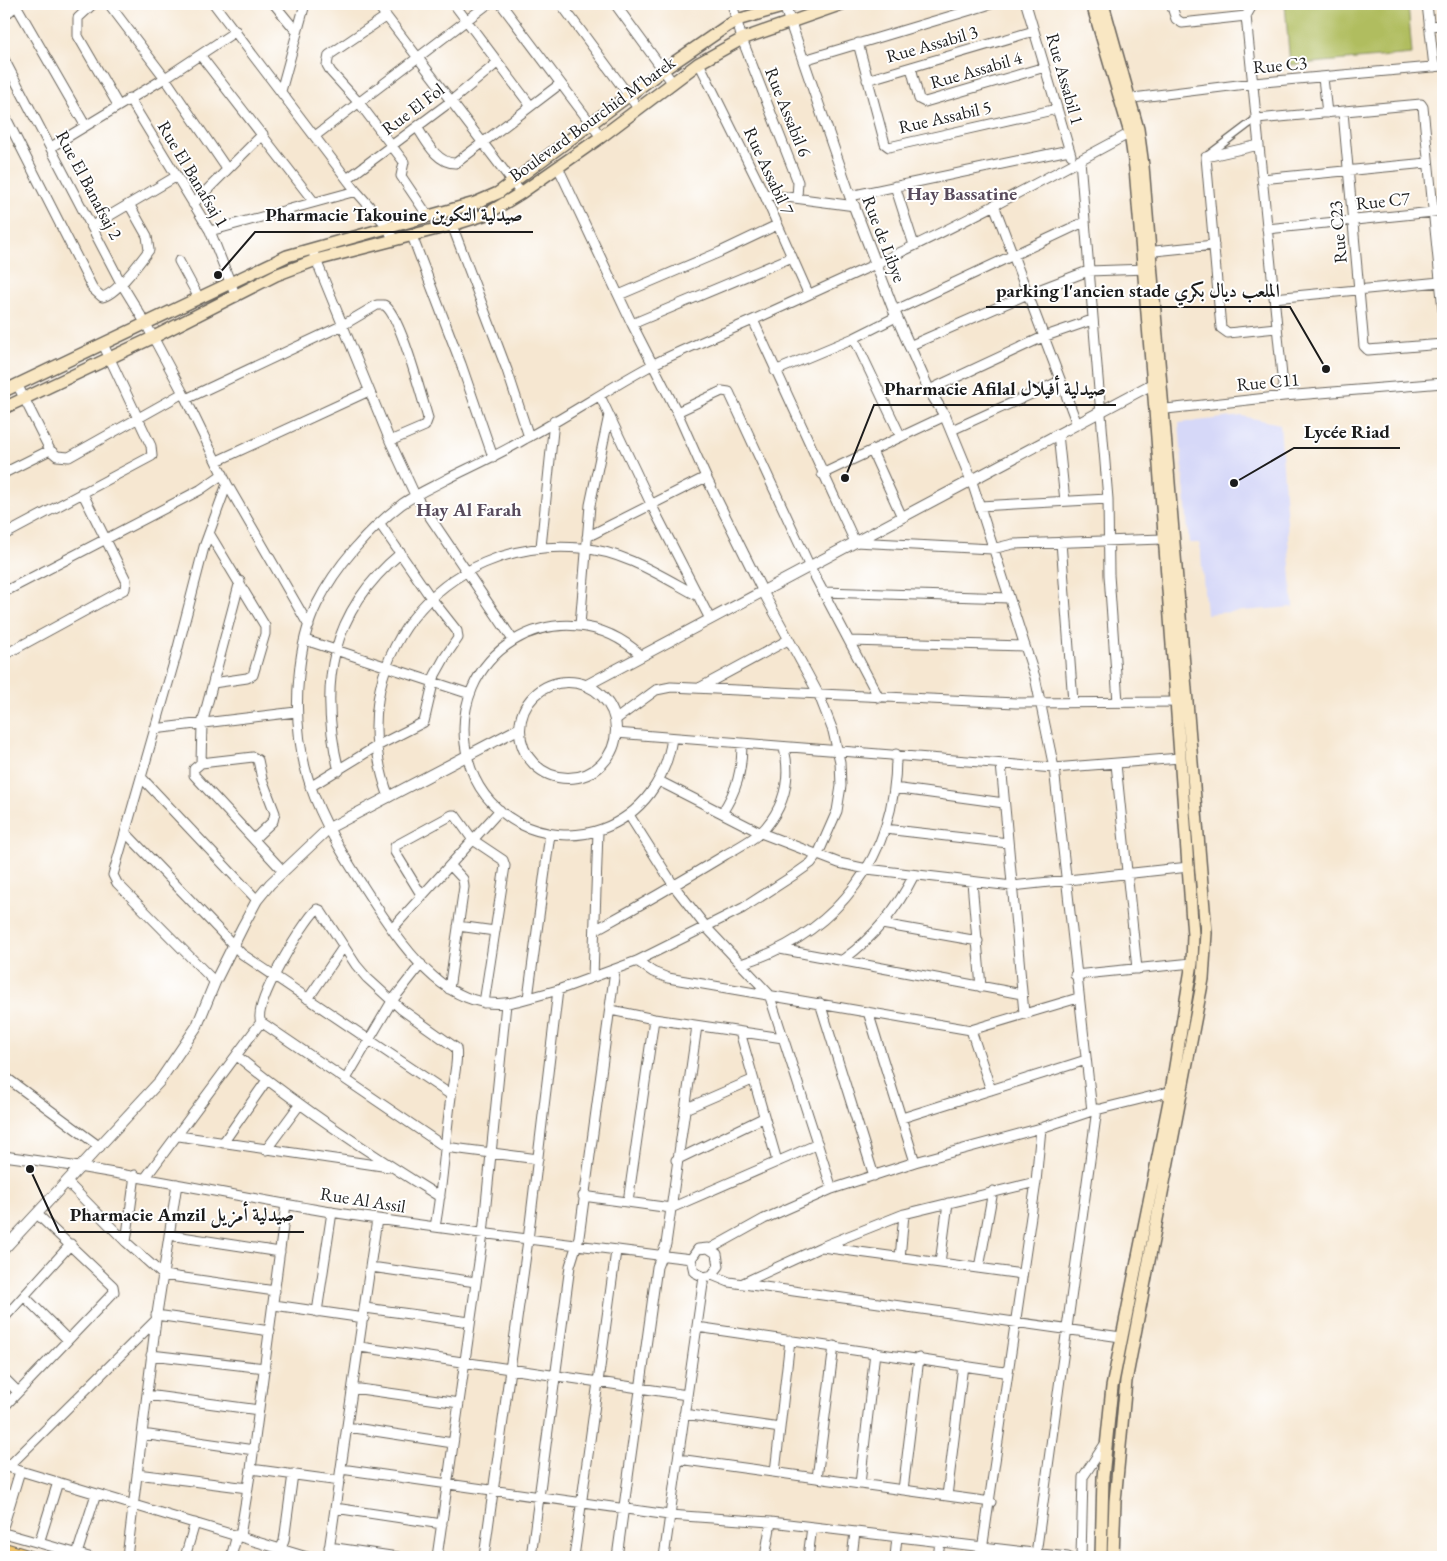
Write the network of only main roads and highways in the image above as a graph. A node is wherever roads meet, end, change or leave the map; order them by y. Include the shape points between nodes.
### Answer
1 (842, 4) edge
2 (1092, 4) edge
3 (1103, 4) edge
4 (788, 5) edge
5 (1125, 99) junction
6 (4, 391) edge
7 (4, 408) edge
8 (1160, 409) junction
9 (1183, 702) junction
10 (1176, 1090) junction
11 (4, 1550) edge
12 (27, 1557) edge
13 (1101, 1557) edge
14 (1113, 1557) edge

1 - 7 main road, Boulevard Bourchid M'barek via 742,39 699,63 601,137 487,214 316,260 276,275
2 - 5 main road
3 - 5 main road
4 - 6 main road, Boulevard Bourchid M'barek via 737,20 663,70 498,193 475,203 287,256
5 - 8 main road via 1134,131
8 - 9 main road
8 - 9 main road via 1163,539
9 - 10 main road via 1180,758 1193,935
9 - 10 main road via 1206,948 1203,980
10 - 13 main road via 1120,1337 1107,1441
10 - 14 main road via 1126,1381
11 - 12 highway

